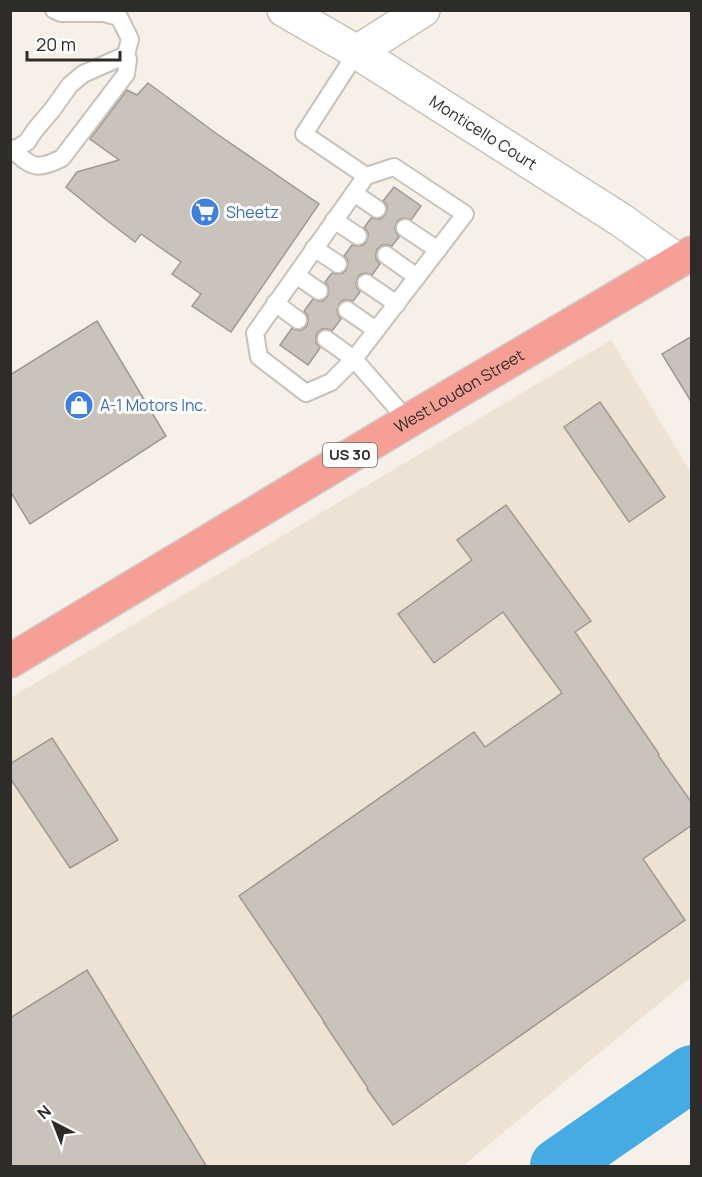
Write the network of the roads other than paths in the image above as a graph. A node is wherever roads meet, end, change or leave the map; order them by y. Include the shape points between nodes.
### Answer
1 (54, 10) edge
2 (284, 10) edge
3 (423, 10) edge
4 (357, 52) junction
5 (126, 55) junction
6 (12, 149) edge
7 (366, 176) junction
8 (354, 193) junction
9 (377, 209) dead end
10 (334, 220) junction
11 (405, 228) dead end
12 (358, 236) dead end
13 (314, 248) junction
14 (438, 250) junction
15 (386, 255) dead end
16 (685, 257) edge
17 (338, 264) dead end
18 (296, 274) junction
19 (417, 277) junction
20 (366, 283) dead end
21 (319, 291) dead end
22 (275, 303) junction
23 (397, 304) junction
24 (347, 310) dead end
25 (298, 320) dead end
26 (376, 330) junction
27 (326, 339) dead end
28 (354, 359) junction
29 (408, 421) junction
30 (10, 661) edge

1 - 5 lane via 119,17 130,39
2 - 4 street, Monticello Court
3 - 4 street
4 - 7 lane via 304,134
4 - 16 street, Monticello Court
5 - 6 lane via 76,79 27,142
5 - 6 lane via 126,74 62,158 47,166 28,164
7 - 8 lane
7 - 14 lane via 394,167 465,214
8 - 9 lane
8 - 10 lane
10 - 12 lane
10 - 13 lane
11 - 14 lane
13 - 17 lane
13 - 18 lane
14 - 19 lane
15 - 19 lane
16 - 29 highway, West Loudon Street / US 30
18 - 21 lane
18 - 22 lane
19 - 23 lane
20 - 23 lane
22 - 25 lane
22 - 28 lane via 255,333 259,357 306,393 331,382
23 - 26 lane
24 - 26 lane
26 - 28 lane
27 - 28 lane
28 - 29 lane
29 - 30 highway, West Loudon Street / US 30

